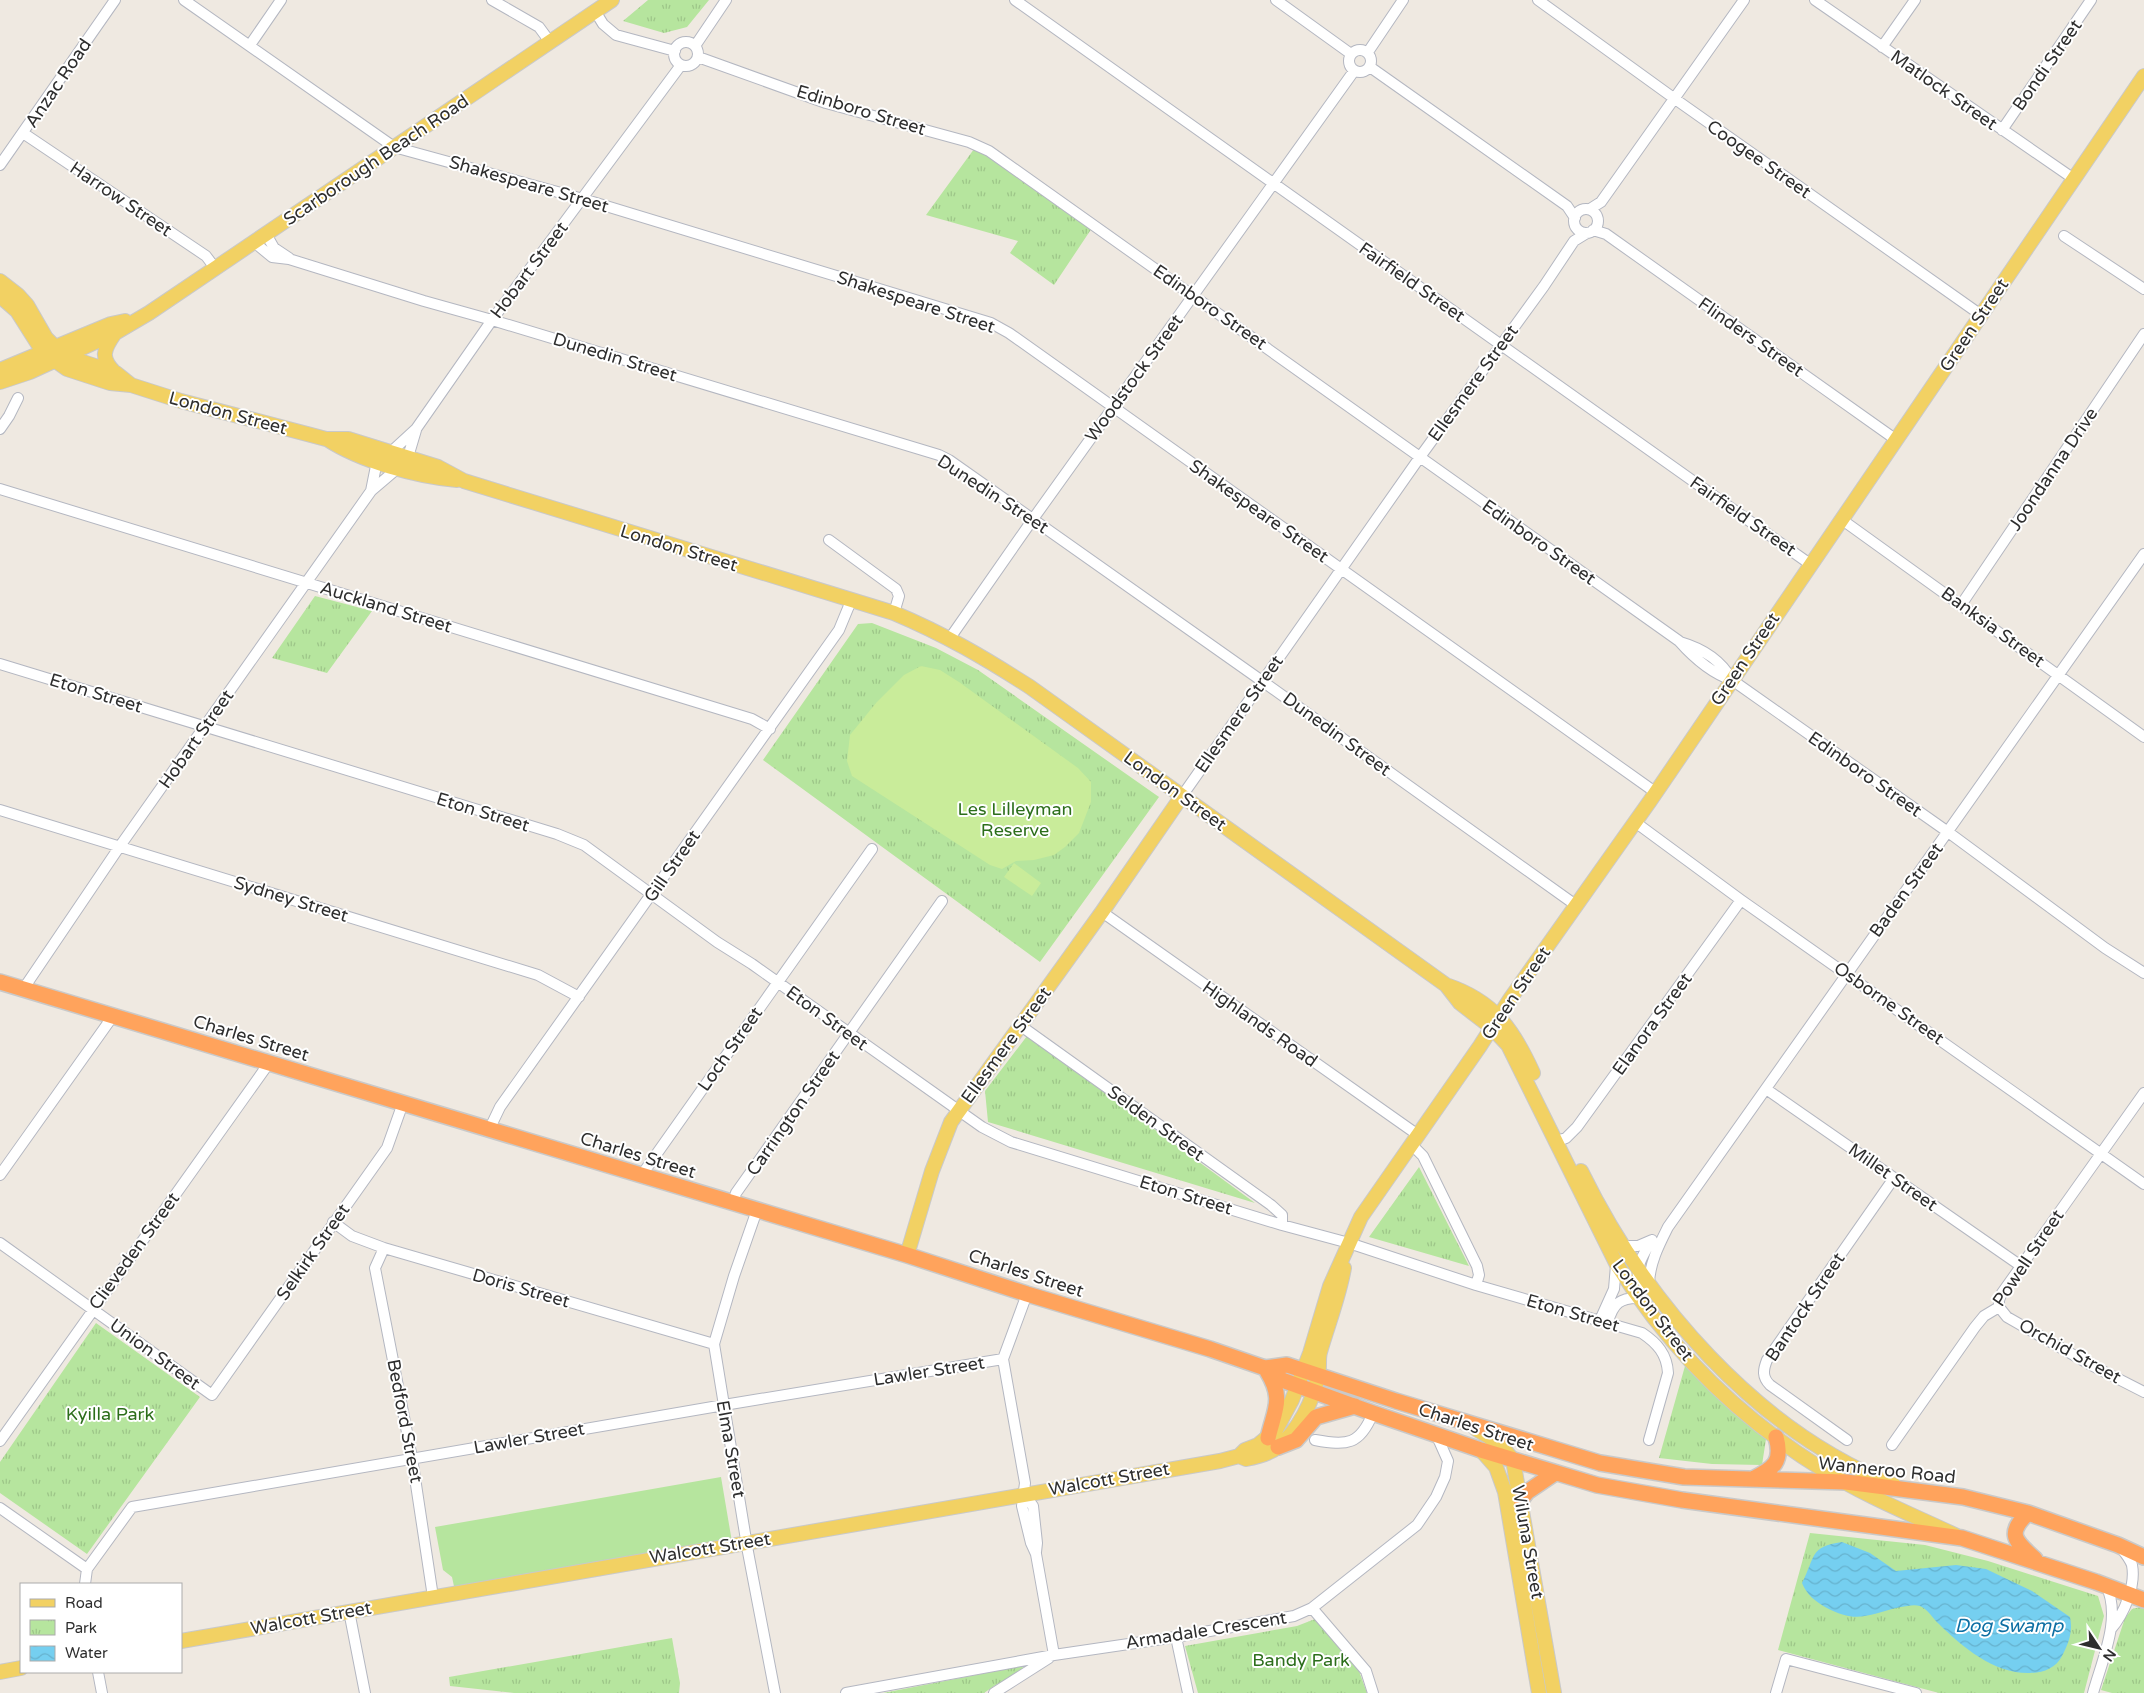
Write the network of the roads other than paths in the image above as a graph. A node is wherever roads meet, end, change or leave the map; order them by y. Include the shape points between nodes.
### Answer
1 (115, 0) edge
2 (184, 0) edge
3 (281, 0) edge
4 (492, 0) edge
5 (612, 0) edge
6 (726, 0) edge
7 (1016, 0) edge
8 (1276, 0) edge
9 (1403, 0) edge
10 (1538, 0) edge
11 (1744, 0) edge
12 (1815, 0) edge
13 (1915, 0) edge
14 (2091, 0) edge
15 (595, 11) junction
16 (550, 42) junction
17 (250, 45) junction
18 (695, 46) junction
19 (1882, 47) junction
20 (675, 51) junction
21 (1368, 52) junction
22 (1351, 54) junction
23 (698, 57) junction
24 (681, 66) junction
25 (1370, 67) junction
26 (1354, 70) junction
27 (2144, 76) edge
28 (1675, 99) junction
29 (2002, 130) junction
30 (23, 133) junction
31 (394, 147) junction
32 (0, 165) edge
33 (2074, 179) junction
34 (1274, 184) junction
35 (583, 199) junction
36 (1567, 206) junction
37 (1592, 220) junction
38 (1575, 222) junction
39 (2064, 236) dead end
40 (260, 238) junction
41 (1574, 241) junction
42 (215, 268) junction
43 (0, 281) edge
44 (2144, 290) edge
45 (1193, 295) junction
46 (0, 296) edge
47 (1981, 315) junction
48 (139, 318) junction
49 (492, 320) junction
50 (115, 333) junction
51 (2144, 334) edge
52 (1501, 345) junction
53 (54, 354) junction
54 (0, 370) edge
55 (116, 374) junction
56 (0, 382) edge
57 (131, 385) junction
58 (18, 398) dead end
59 (1113, 408) junction
60 (0, 428) edge
61 (416, 430) junction
62 (326, 438) junction
63 (1895, 439) junction
64 (391, 452) junction
65 (408, 457) junction
66 (1420, 457) junction
67 (377, 461) junction
68 (398, 468) junction
69 (464, 481) junction
70 (0, 489) edge
71 (371, 491) junction
72 (1033, 519) junction
73 (1841, 519) junction
74 (829, 540) dead end
75 (2144, 554) edge
76 (1810, 564) junction
77 (1341, 569) junction
78 (306, 582) junction
79 (851, 601) junction
80 (1962, 605) junction
81 (894, 613) junction
82 (950, 638) junction
83 (0, 664) edge
84 (2059, 674) junction
85 (1732, 680) junction
86 (1262, 681) junction
87 (205, 727) junction
88 (770, 729) junction
89 (2144, 737) edge
90 (1655, 792) junction
91 (1182, 796) junction
92 (0, 810) edge
93 (1635, 822) junction
94 (1948, 832) junction
95 (120, 846) junction
96 (872, 849) dead end
97 (653, 894) junction
98 (942, 900) dead end
99 (1741, 900) junction
100 (1576, 906) junction
101 (1102, 912) junction
102 (2144, 973) edge
103 (1847, 974) junction
104 (0, 982) edge
105 (778, 982) junction
106 (24, 988) junction
107 (579, 997) junction
108 (113, 1016) junction
109 (1495, 1021) junction
110 (1021, 1026) junction
111 (849, 1034) junction
112 (269, 1063) junction
113 (1766, 1089) junction
114 (2144, 1093) edge
115 (403, 1103) junction
116 (959, 1111) junction
117 (489, 1130) junction
118 (1415, 1140) junction
119 (1561, 1140) junction
120 (2101, 1153) junction
121 (0, 1175) edge
122 (641, 1176) junction
123 (1894, 1178) junction
124 (2144, 1184) edge
125 (732, 1203) junction
126 (757, 1210) junction
127 (332, 1222) junction
128 (1282, 1225) junction
129 (1668, 1226) junction
130 (1652, 1240) junction
131 (1349, 1242) junction
132 (0, 1243) edge
133 (1625, 1246) junction
134 (384, 1248) junction
135 (908, 1255) junction
136 (1616, 1263) junction
137 (2021, 1266) junction
138 (1638, 1267) junction
139 (1649, 1283) junction
140 (1476, 1285) junction
141 (1027, 1294) junction
142 (1642, 1301) junction
143 (1999, 1307) junction
144 (92, 1309) junction
145 (1604, 1321) junction
146 (714, 1344) junction
147 (1003, 1359) junction
148 (1265, 1368) junction
149 (1303, 1370) junction
150 (1318, 1375) junction
151 (1298, 1385) junction
152 (1314, 1392) junction
153 (2144, 1392) edge
154 (212, 1395) joint
155 (724, 1405) junction
156 (1355, 1406) junction
157 (1374, 1413) junction
158 (1458, 1420) junction
159 (1436, 1434) junction
160 (1776, 1437) junction
161 (0, 1440) edge
162 (1315, 1440) dead end
163 (1649, 1440) dead end
164 (1847, 1440) dead end
165 (1273, 1443) junction
166 (1892, 1445) dead end
167 (1481, 1450) junction
168 (412, 1458) junction
169 (1513, 1460) junction
170 (1617, 1467) joint
171 (1555, 1473) junction
172 (1752, 1479) junction
173 (1846, 1482) junction
174 (1900, 1487) junction
175 (1024, 1494) junction
176 (1521, 1500) junction
177 (0, 1508) edge
178 (2028, 1513) junction
179 (1962, 1538) junction
180 (746, 1543) junction
181 (2118, 1545) junction
182 (2144, 1557) edge
183 (2040, 1563) junction
184 (87, 1569) junction
185 (85, 1583) edge
186 (2106, 1585) junction
187 (2129, 1593) junction
188 (433, 1597) junction
189 (2144, 1600) edge
190 (1312, 1608) junction
191 (349, 1611) junction
192 (1541, 1620) junction
193 (1527, 1623) junction
194 (2111, 1628) junction
195 (1176, 1637) junction
196 (182, 1641) edge
197 (1054, 1655) junction
198 (20, 1668) edge
199 (0, 1672) edge
200 (98, 1673) edge
201 (102, 1693) edge
202 (365, 1693) edge
203 (775, 1693) edge
204 (846, 1693) edge
205 (994, 1693) edge
206 (1188, 1693) edge
207 (1373, 1693) edge
208 (1540, 1693) edge
209 (1554, 1693) edge
210 (1776, 1693) edge
211 (1916, 1693) edge
212 (2093, 1693) edge

1 - 30 street, Anzac Road
2 - 17 street, Shakespeare Street
3 - 17 street
4 - 16 street via 539,27
5 - 15 main road, Scarborough Beach Road
6 - 18 street
7 - 34 street, Fairfield Street
8 - 22 street
9 - 21 street
10 - 28 street, Coogee Street
11 - 28 street
12 - 19 street, Matlock Street
13 - 19 street
14 - 29 street, Bondi Street
15 - 16 main road, Scarborough Beach Road
15 - 20 street via 616,34
16 - 31 main road, Scarborough Beach Road
17 - 31 street, Shakespeare Street
18 - 20 street via 685,42
18 - 23 street
19 - 29 street, Matlock Street
20 - 24 street
21 - 22 street via 1360,49
21 - 25 street via 1372,61
22 - 26 street via 1349,64
23 - 24 street via 690,66
23 - 45 street, Edinboro Street via 826,102 989,150
24 - 35 street, Hobart Street
25 - 26 street via 1363,72
25 - 36 street
26 - 34 street, Woodstock Street
27 - 33 main road, Green Street
28 - 37 street via 1601,202
28 - 47 street, Coogee Street
29 - 33 street, Matlock Street
30 - 32 street, Anzac Road
30 - 42 street, Harrow Street via 206,256
31 - 35 street, Shakespeare Street
31 - 40 main road, Scarborough Beach Road
33 - 47 main road, Green Street
34 - 45 street, Woodstock Street
34 - 52 street, Fairfield Street
35 - 49 street, Hobart Street
35 - 59 street, Shakespeare Street via 991,323
36 - 37 street
36 - 38 street
37 - 38 street via 1580,231
37 - 38 street via 1579,211
37 - 41 street, Ellesmere Street
37 - 63 street, Flinders Street via 1606,234
38 - 41 street, Ellesmere Street
39 - 44 street
40 - 42 main road, Scarborough Beach Road
40 - 49 street, Dunedin Street via 289,259
41 - 52 street, Ellesmere Street
42 - 48 main road, Scarborough Beach Road
43 - 53 main road via 27,305
45 - 59 street, Woodstock Street
45 - 66 street, Edinboro Street
46 - 53 main road
47 - 63 main road, Green Street
48 - 50 main road, Scarborough Beach Road
48 - 53 main road, Scarborough Beach Road via 111,324
49 - 61 street, Hobart Street
49 - 72 street, Dunedin Street via 938,455
50 - 53 main road, Scarborough Beach Road
50 - 55 main road via 107,344 105,357 106,364
51 - 80 street, Joondanna Drive
52 - 66 street, Ellesmere Street
52 - 76 street, Fairfield Street
53 - 54 main road, Scarborough Beach Road
53 - 55 main road, London Street
53 - 56 main road, Scarborough Beach Road via 30,372
53 - 57 main road, London Street via 66,369 110,384
55 - 57 main road, London Street
57 - 62 main road, London Street
58 - 60 street
59 - 72 street, Woodstock Street
59 - 77 street, Shakespeare Street
61 - 64 street, Hobart Street
61 - 65 street, Hobart Street
62 - 64 main road, London Street via 348,439
62 - 67 main road, London Street via 344,450
63 - 73 main road, Green Street
64 - 65 main road, London Street
65 - 69 main road, London Street via 438,467
66 - 77 street, Ellesmere Street
66 - 85 street, Edinboro Street via 1679,641 1695,647 1725,667
67 - 68 main road, London Street
67 - 71 street, Hobart Street
68 - 69 main road, London Street via 432,478
68 - 71 street, Hobart Street
69 - 79 main road, London Street
70 - 78 street, Auckland Street
71 - 78 street, Hobart Street
72 - 82 street, Woodstock Street
72 - 86 street, Dunedin Street
73 - 76 main road, Green Street
73 - 80 street, Banksia Street
74 - 81 street via 896,589 899,596
75 - 84 street, Baden Street
76 - 85 main road, Green Street
77 - 86 street, Ellesmere Street
77 - 90 street, Shakespeare Street
78 - 87 street, Hobart Street
78 - 88 street, Auckland Street via 752,719
79 - 81 main road, London Street
79 - 88 street, Gill Street via 839,630
80 - 84 street, Banksia Street
81 - 82 main road, London Street
82 - 91 main road, London Street via 1030,687
83 - 87 street, Eton Street
84 - 89 street, Banksia Street
84 - 94 street, Baden Street
85 - 90 main road, Green Street
85 - 94 street, Edinboro Street
86 - 91 street, Ellesmere Street
86 - 100 street, Dunedin Street
87 - 95 street, Hobart Street
87 - 97 street, Eton Street via 557,834 584,845
88 - 97 street, Gill Street
90 - 93 main road, Green Street
91 - 101 main road, Ellesmere Street
91 - 109 main road, London Street via 1446,985 1467,992
92 - 95 street, Sydney Street
93 - 99 street, Osborne Street
93 - 100 main road, Green Street
94 - 102 street, Edinboro Street
94 - 103 street, Baden Street
95 - 106 street, Hobart Street
95 - 107 street, Sydney Street via 538,975
96 - 105 street, Loch Street
97 - 105 street, Eton Street via 716,942
97 - 107 street, Gill Street
98 - 111 street, Carrington Street
99 - 103 street, Osborne Street
99 - 119 street, Elanora Street via 1577,1128
100 - 109 main road, Green Street
101 - 110 main road, Ellesmere Street
101 - 118 street, Highlands Road
103 - 113 street, Baden Street
103 - 120 street, Osborne Street
104 - 106 highway, Charles Street
105 - 111 street, Eton Street
105 - 122 street, Loch Street
106 - 108 highway, Charles Street
107 - 117 street, Gill Street via 500,1107
108 - 112 highway, Charles Street
108 - 121 street
109 - 118 main road, Green Street
109 - 119 main road, London Street via 1520,1045
110 - 116 main road, Ellesmere Street
110 - 128 street, Selden Street via 1271,1204 1282,1215
111 - 116 street, Eton Street
111 - 125 street, Carrington Street
112 - 115 highway, Charles Street
112 - 144 street, Clieveden Street
113 - 123 street, Millet Street
113 - 129 street, Baden Street
114 - 120 street, Powell Street
115 - 117 highway, Charles Street
115 - 127 street, Selkirk Street via 387,1148
116 - 128 street, Eton Street via 1011,1142
116 - 135 main road, Ellesmere Street via 946,1130
117 - 122 highway, Charles Street
118 - 131 main road, Green Street via 1361,1217
118 - 140 street, Highlands Road via 1477,1266
119 - 133 main road, London Street
119 - 136 main road, London Street
120 - 124 street, Osborne Street
120 - 137 street, Powell Street
122 - 125 highway, Charles Street
123 - 137 street, Millet Street
123 - 164 street, Bantock Street via 1764,1368 1765,1380 1770,1385
125 - 126 highway, Charles Street
126 - 135 highway, Charles Street
126 - 146 street, Elma Street
127 - 134 street, Doris Street via 352,1236
127 - 154 street, Selkirk Street
128 - 131 street, Eton Street
129 - 130 street, Baden Street
129 - 139 street, Baden Street via 1656,1251
130 - 133 street, Baden Street via 1638,1246
130 - 138 street, Baden Street
131 - 140 street, Eton Street
131 - 149 main road, Green Street via 1330,1286
131 - 150 main road, Green Street via 1340,1288 1320,1355
132 - 144 street, Union Street
133 - 138 main road, London Street
134 - 146 street, Doris Street
134 - 168 street, Bedford Street via 375,1268
135 - 141 highway, Charles Street
136 - 142 main road, London Street
136 - 145 street via 1614,1289
137 - 143 street, Powell Street via 2002,1293
138 - 139 main road, London Street
138 - 142 street via 1636,1276
139 - 174 main road, London Street via 1709,1357 1787,1425 1854,1468
140 - 145 street, Eton Street
141 - 147 street
141 - 148 highway, Charles Street
142 - 145 street via 1628,1298 1618,1303
142 - 160 main road, London Street via 1700,1372
143 - 153 street, Orchid Street via 2008,1317
143 - 166 street, Powell Street via 1984,1316 1975,1327
144 - 154 street, Union Street
144 - 161 street, Clieveden Street
145 - 163 street, Eton Street via 1642,1333 1655,1342 1668,1363
146 - 155 street, Elma Street
147 - 155 street, Lawler Street
147 - 175 street
148 - 149 highway, Charles Street via 1287,1365
148 - 151 highway, Charles Street via 1282,1380
148 - 165 highway via 1277,1394
149 - 150 highway, Charles Street
149 - 151 main road, Walcott Street
150 - 152 main road, Walcott Street
150 - 158 highway, Charles Street
151 - 152 highway, Charles Street
151 - 165 main road, Walcott Street
152 - 156 highway, Charles Street
152 - 165 main road, Walcott Street via 1296,1428
155 - 168 street, Lawler Street
155 - 180 street, Elma Street
156 - 157 highway, Charles Street
156 - 165 highway via 1316,1417 1296,1440
157 - 159 highway, Charles Street
157 - 162 street via 1364,1434 1353,1441 1336,1444
158 - 169 main road, Wiluna Street via 1490,1436
158 - 170 highway, Charles Street
159 - 167 highway, Charles Street
159 - 190 street, Armadale Crescent via 1448,1461 1445,1477 1418,1525
160 - 172 highway via 1778,1459 1767,1471
160 - 173 main road, London Street
165 - 175 main road, Walcott Street via 1259,1457 1246,1459 1239,1456
167 - 169 highway, Charles Street
167 - 193 main road, Wiluna Street via 1496,1467 1504,1486
168 - 184 street, Lawler Street via 132,1507
168 - 188 street, Bedford Street
169 - 171 highway, Charles Street
169 - 176 main road, Wiluna Street
170 - 172 highway, Wanneroo Road via 1684,1477
171 - 176 highway via 1527,1492
171 - 179 highway, Charles Street via 1597,1486 1682,1500
172 - 173 highway, Wanneroo Road
173 - 174 highway, Wanneroo Road
173 - 179 main road, London Street
174 - 178 highway, Wanneroo Road via 1962,1497
175 - 180 main road, Walcott Street
175 - 197 street via 1033,1506 1038,1543 1036,1554
176 - 192 main road, Wiluna Street
177 - 184 street
178 - 181 highway, Wanneroo Road
178 - 183 highway via 2014,1530 2024,1549
179 - 183 highway
180 - 188 main road, Walcott Street
180 - 203 street, Elma Street
181 - 182 highway, Wanneroo Road
181 - 187 street via 2132,1565
183 - 186 highway
184 - 185 street
186 - 187 highway
186 - 194 street via 2110,1593
187 - 189 highway
187 - 194 street via 2120,1618
188 - 191 main road, Walcott Street
190 - 195 street, Armadale Crescent via 1294,1616
190 - 207 street via 1366,1671
191 - 196 main road, Walcott Street
191 - 202 street
192 - 193 main road
192 - 209 main road, Wiluna Street
193 - 208 main road, Wiluna Street
194 - 212 street
195 - 197 street, Armadale Crescent
195 - 206 street
197 - 204 street
197 - 205 street, Armadale Crescent
198 - 199 main road
200 - 201 street
210 - 211 street via 1786,1659

